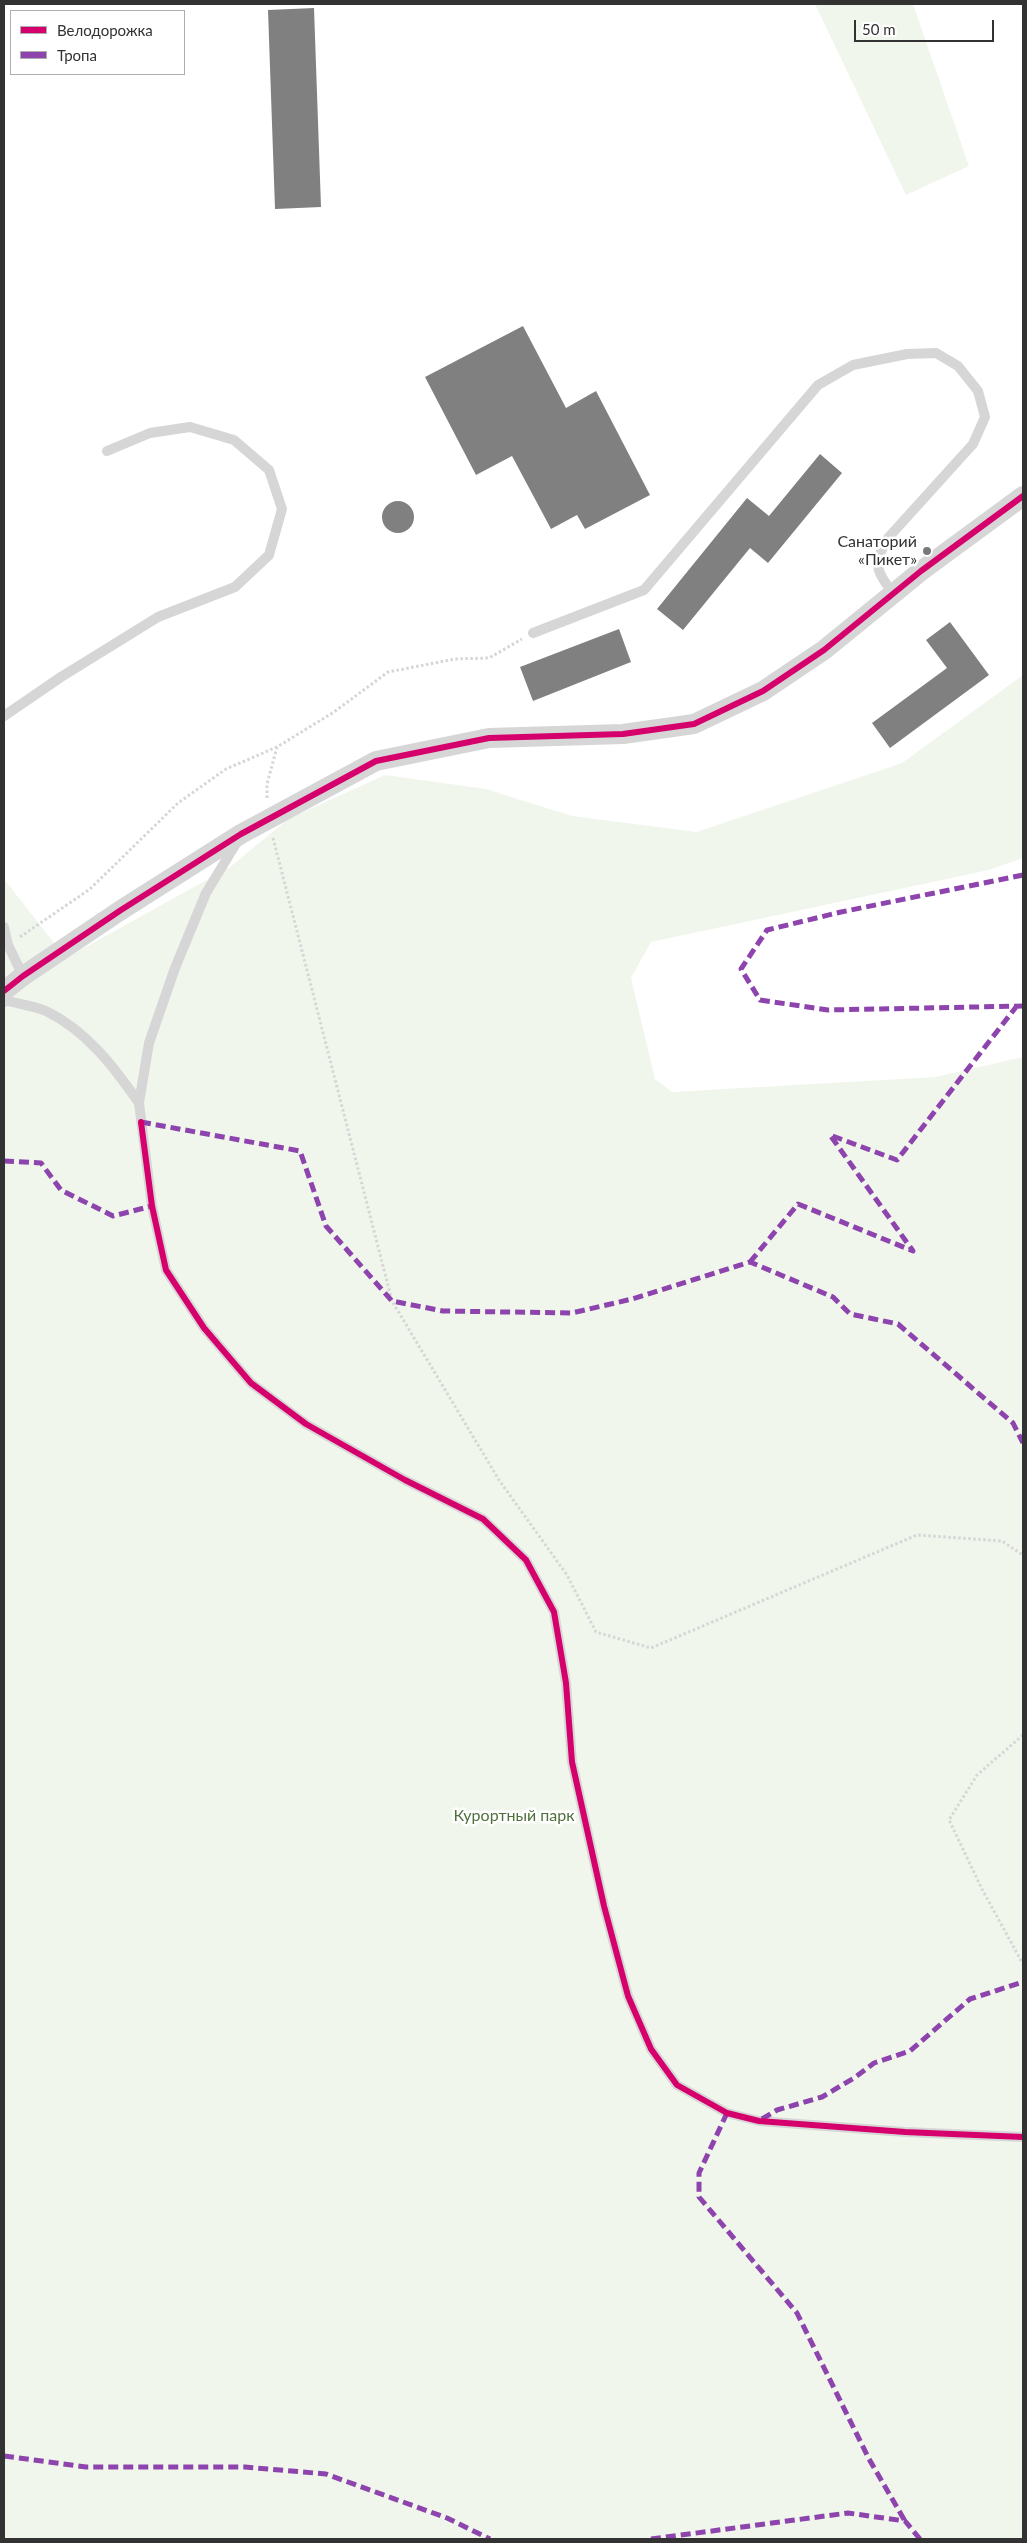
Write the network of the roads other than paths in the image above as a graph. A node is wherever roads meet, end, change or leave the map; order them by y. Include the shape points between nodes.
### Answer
1 (107, 451) dead end
2 (1023, 496) edge
3 (893, 594) junction
4 (533, 633) road end
5 (4, 716) edge
6 (241, 834) junction
7 (4, 927) edge
8 (23, 976) junction
9 (4, 991) edge
10 (4, 1002) edge
11 (139, 1104) junction
12 (1023, 2137) edge

1 - 5 lane via 150,433 190,427 234,440 269,470 282,509 269,555 235,587 158,617
2 - 3 street
3 - 4 lane via 878,573 878,556 888,538 973,444 984,417 978,391 958,366 936,353 907,354 853,365 818,385 644,590
3 - 6 street via 824,650 763,691 694,724 623,734 488,738 376,761
6 - 8 street
6 - 11 lane via 206,894 175,968 149,1043
7 - 8 lane via 8,946
8 - 9 street
10 - 11 lane via 45,1011 77,1031 113,1066
11 - 12 lane via 152,1206 166,1270 210,1335 251,1383 306,1424 405,1480 483,1519 531,1568 554,1612 566,1683 572,1762 628,1996 652,2049 677,2085 727,2112 759,2121

